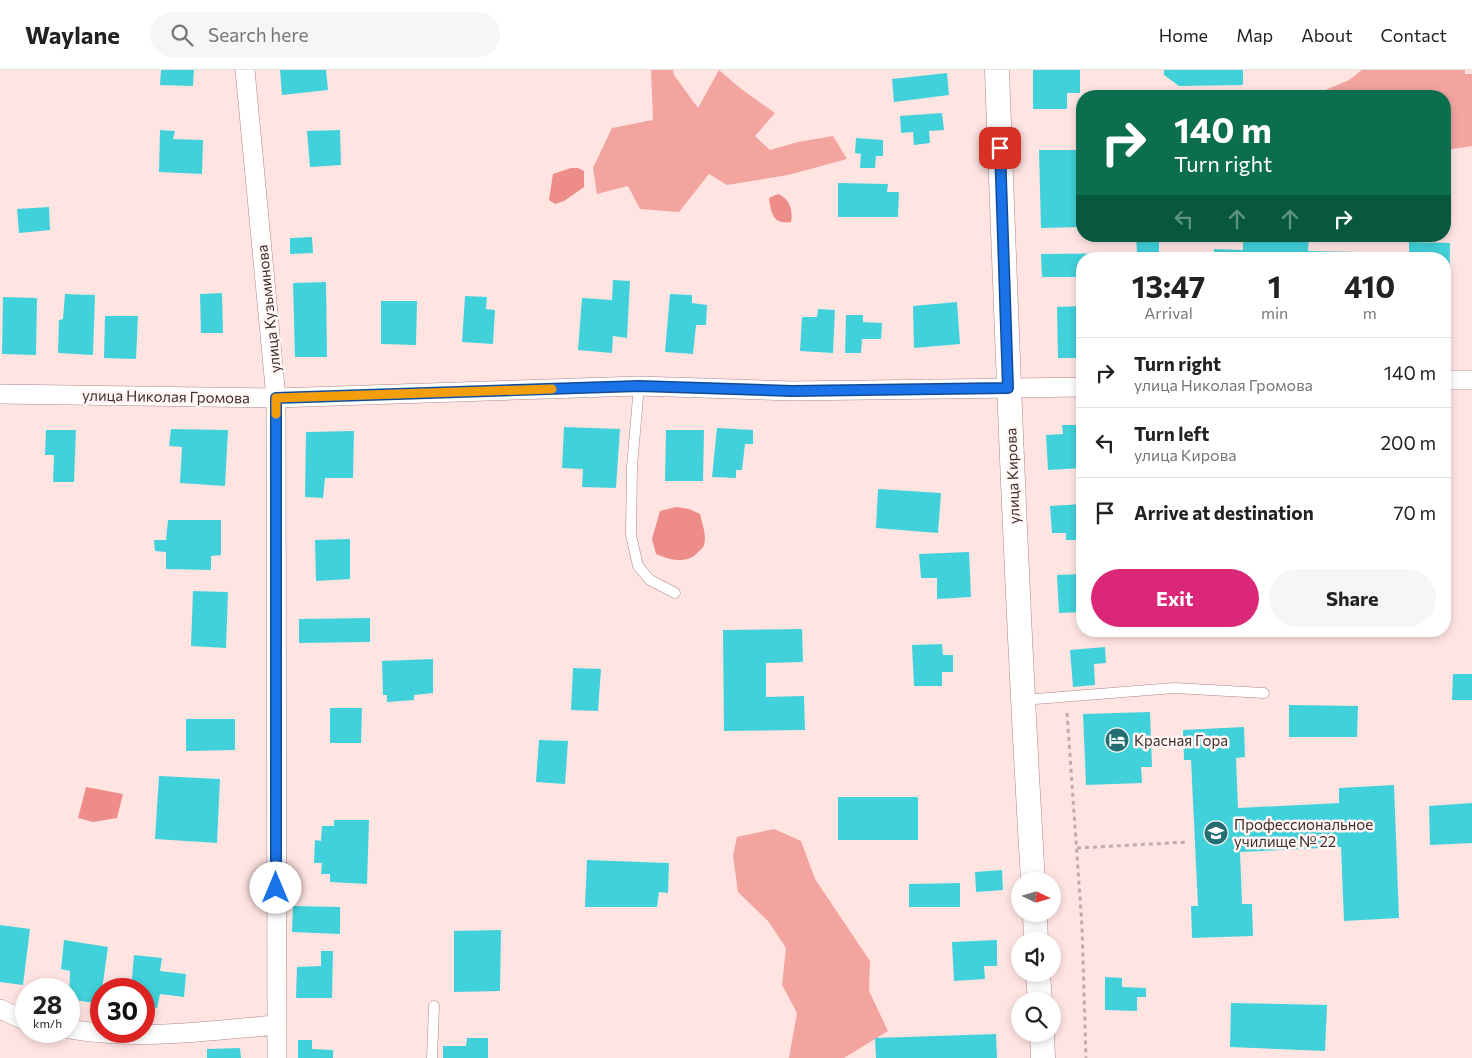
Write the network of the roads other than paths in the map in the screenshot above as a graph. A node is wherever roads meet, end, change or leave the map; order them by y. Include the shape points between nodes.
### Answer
1 (244, 70) edge
2 (997, 70) edge
3 (1451, 380) edge
4 (1472, 380) edge
5 (639, 386) junction
6 (1076, 387) edge
7 (1008, 388) junction
8 (0, 394) edge
9 (276, 398) junction
10 (675, 593) dead end
11 (1264, 693) dead end
12 (1022, 700) junction
13 (1032, 872) edge
14 (434, 1006) dead end
15 (0, 1009) edge
16 (15, 1016) edge
17 (276, 1025) junction
18 (80, 1030) edge
19 (1042, 1042) edge
20 (277, 1058) edge
21 (432, 1058) edge
22 (1043, 1058) edge

1 - 9 street, улица Кузьминова
2 - 7 street, улица Кирова
3 - 4 street
5 - 7 street, улица Николая Громова via 792,391
5 - 9 street, улица Николая Громова
5 - 10 lane via 632,466 631,535 638,566 650,580
6 - 7 street, улица Николая Громова
7 - 12 street, улица Кирова
8 - 9 street, улица Николая Громова
9 - 17 street, улица Кузьминова
11 - 12 lane via 1174,688
12 - 13 street, улица Кирова
14 - 21 lane
15 - 16 street
17 - 18 street via 184,1033 118,1034
17 - 20 street, улица Кузьминова
19 - 22 street

